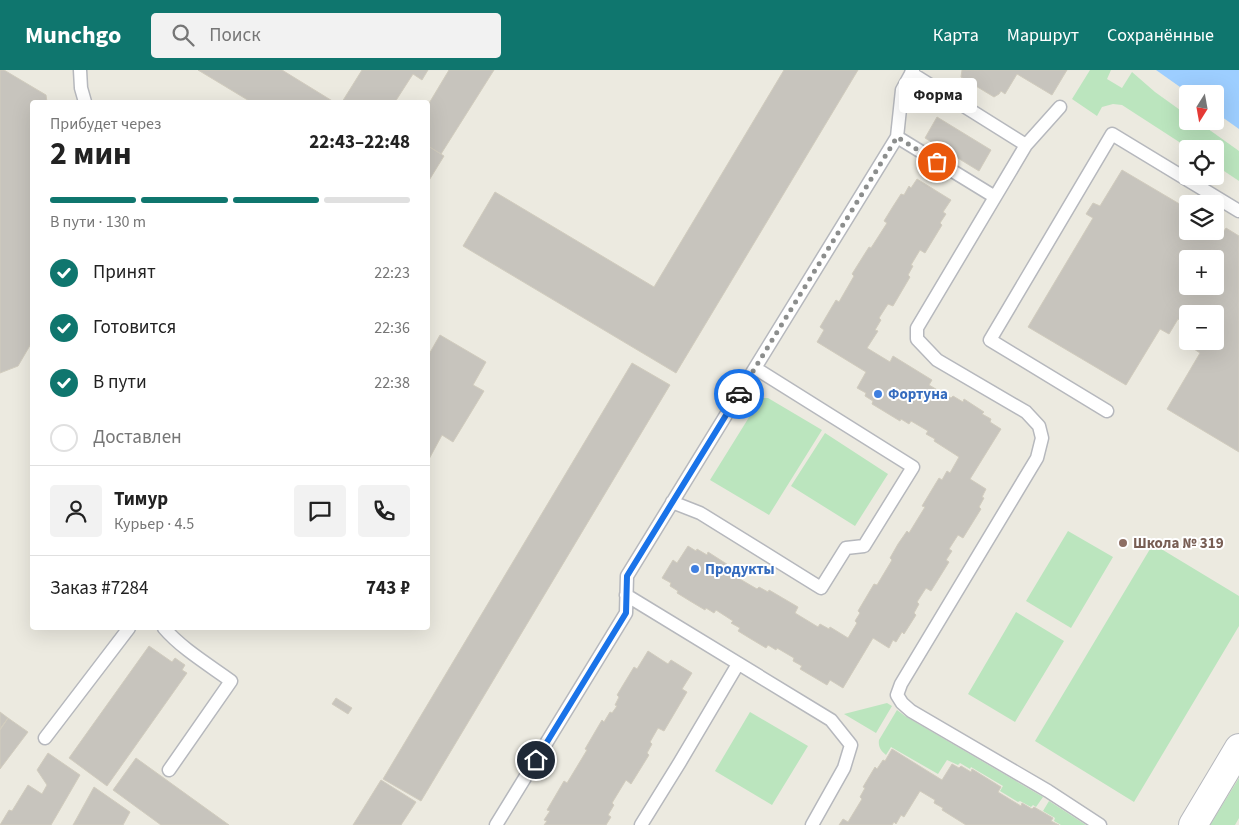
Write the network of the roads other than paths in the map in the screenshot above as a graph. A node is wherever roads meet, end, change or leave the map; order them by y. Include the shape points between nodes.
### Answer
1 (80, 70) edge
2 (912, 72) edge
3 (84, 100) edge
4 (1060, 107) dead end
5 (897, 137) junction
6 (1026, 145) junction
7 (996, 197) junction
8 (1239, 211) edge
9 (755, 368) junction
10 (1107, 411) dead end
11 (672, 502) junction
12 (626, 595) junction
13 (127, 630) edge
14 (166, 630) edge
15 (738, 664) junction
16 (45, 738) dead end
17 (1239, 748) edge
18 (169, 770) dead end
19 (496, 825) edge
20 (641, 825) edge
21 (812, 825) edge
22 (1100, 825) edge
23 (1193, 825) edge

1 - 3 lane
2 - 5 lane via 902,90
2 - 6 lane
4 - 6 lane
5 - 7 lane
5 - 9 lane
6 - 7 lane
7 - 22 lane via 917,328 917,339 938,360 1026,412 1039,426 1042,438 1037,458 897,695 911,711
8 - 10 lane via 1112,134 990,340
9 - 11 lane
9 - 11 lane via 913,468 864,546 846,548 821,588 700,513
11 - 12 lane via 627,576
12 - 15 lane
12 - 19 lane via 626,613
13 - 16 lane
14 - 18 lane via 231,681
15 - 20 lane
15 - 21 lane via 831,720 851,745 844,768
17 - 23 street

